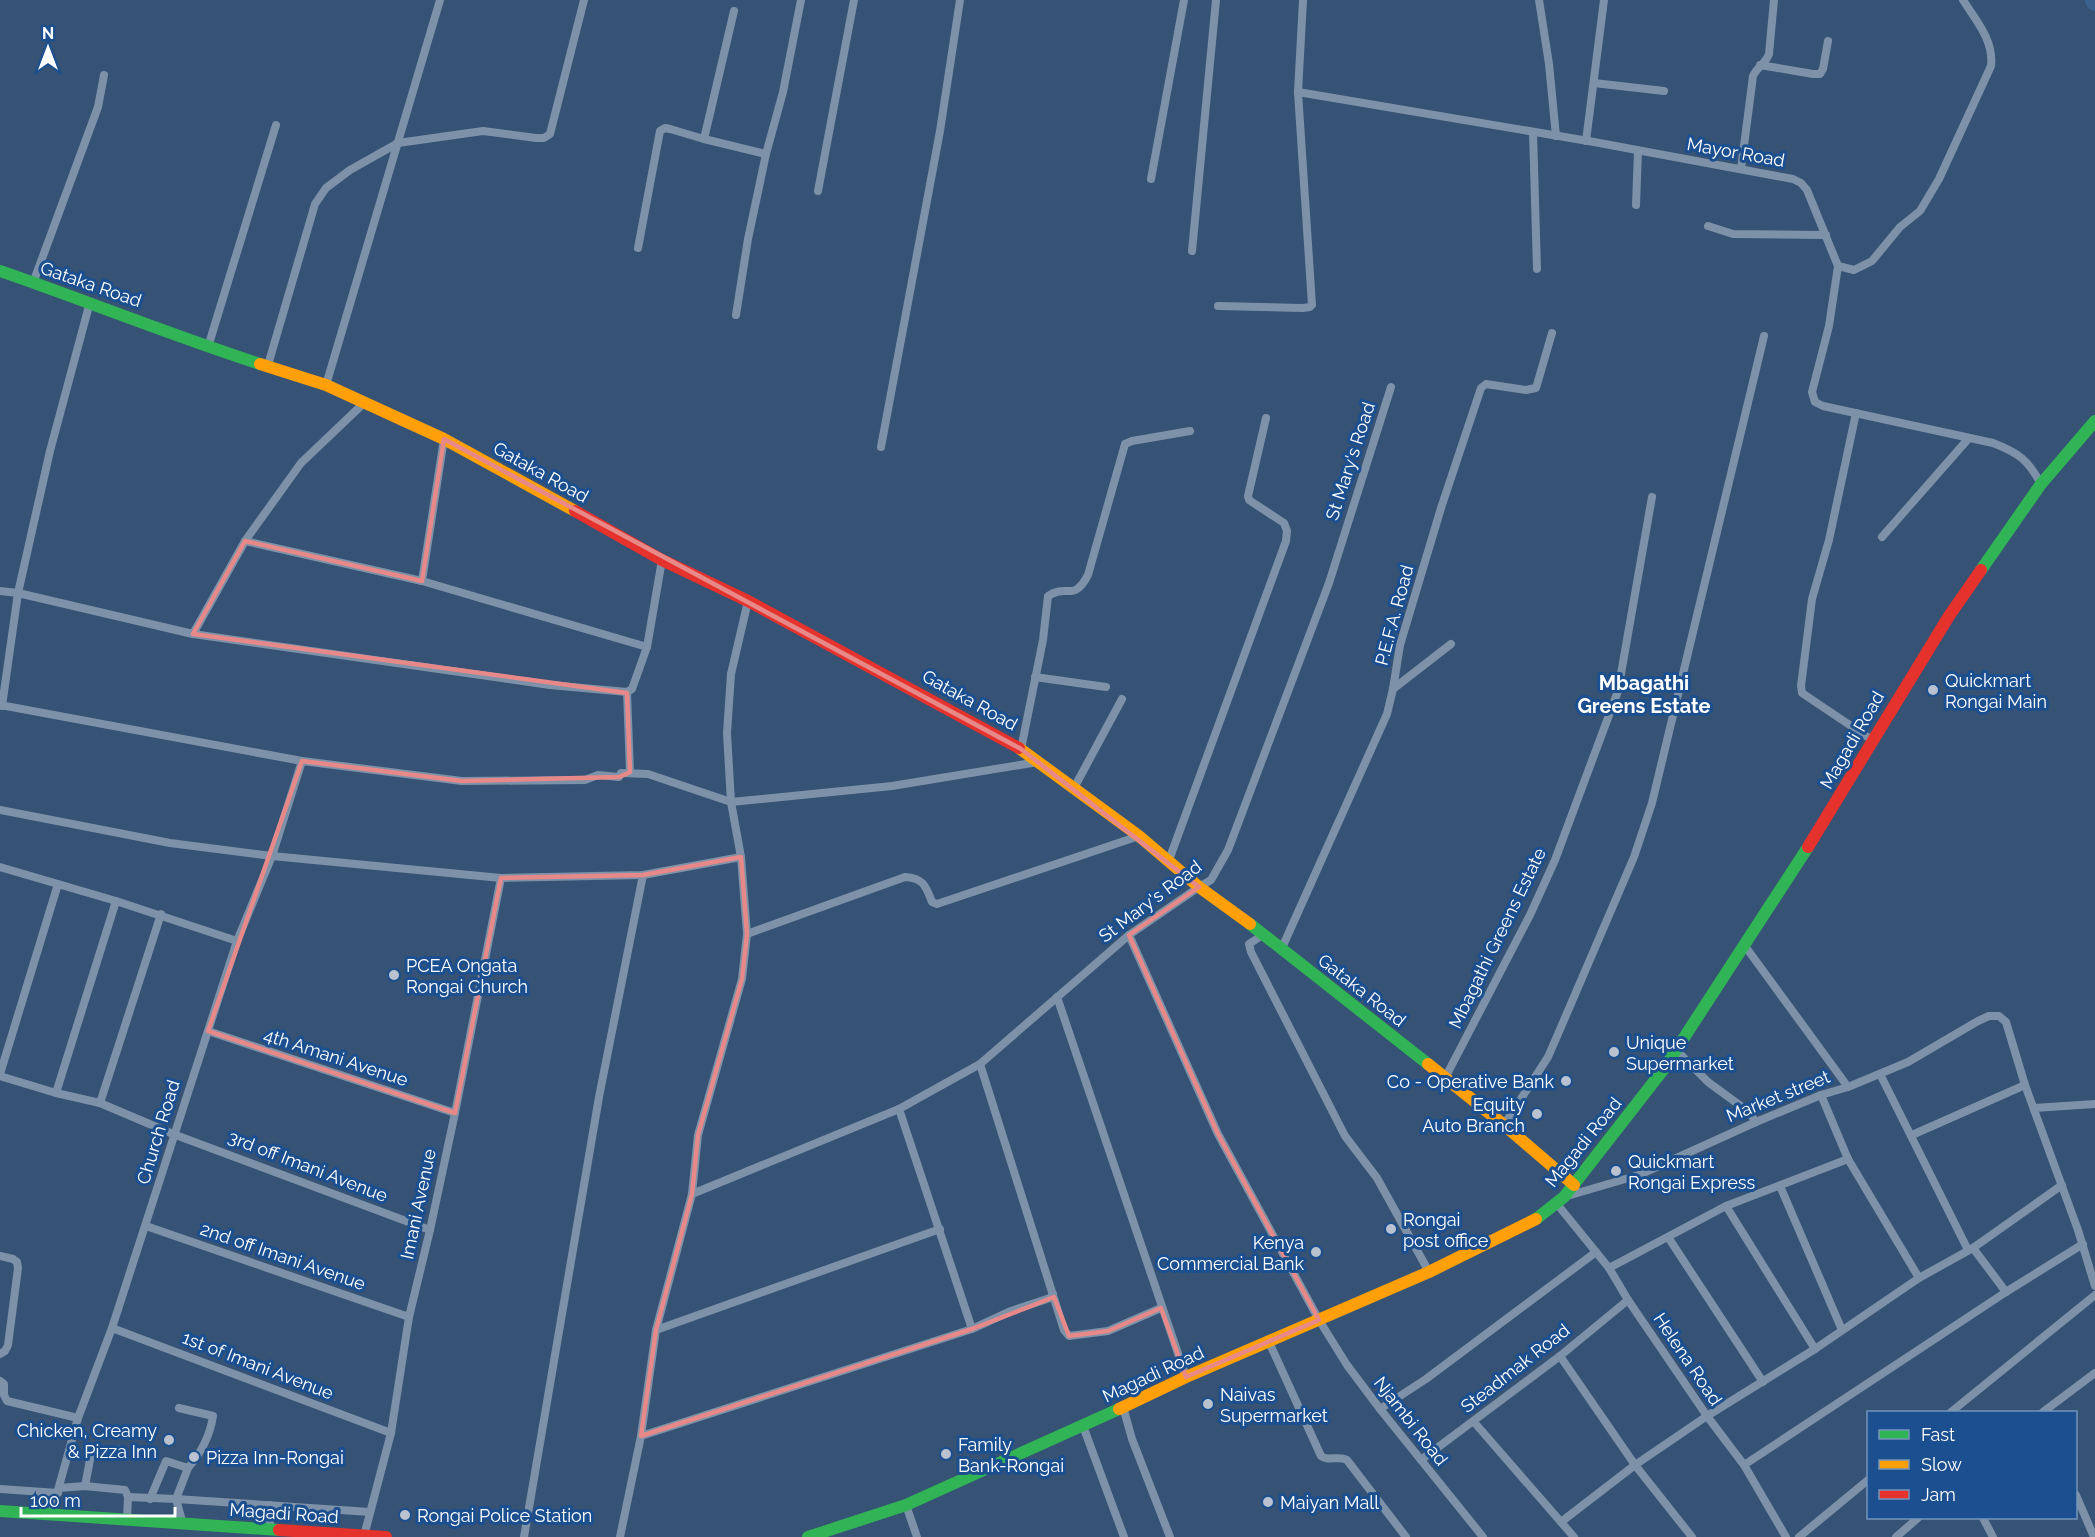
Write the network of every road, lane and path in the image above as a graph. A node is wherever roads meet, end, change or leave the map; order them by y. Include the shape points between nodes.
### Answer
1 (440, 0) edge
2 (584, 0) edge
3 (801, 0) edge
4 (854, 0) edge
5 (960, 0) edge
6 (1184, 0) edge
7 (1215, 0) edge
8 (1303, 0) edge
9 (1539, 0) edge
10 (1604, 0) edge
11 (1773, 0) edge
12 (1963, 0) edge
13 (734, 11) dead end
14 (1828, 41) dead end
15 (1760, 65) junction
16 (104, 75) dead end
17 (1594, 83) junction
18 (1664, 91) dead end
19 (1298, 92) junction
20 (276, 125) dead end
21 (1533, 132) junction
22 (1556, 136) junction
23 (704, 139) junction
24 (1586, 141) junction
25 (398, 143) junction
26 (1638, 151) junction
27 (766, 154) junction
28 (1742, 170) junction
29 (1151, 178) dead end
30 (818, 191) dead end
31 (1636, 205) dead end
32 (1708, 226) dead end
33 (1826, 235) junction
34 (638, 248) dead end
35 (1192, 251) dead end
36 (1838, 266) junction
37 (1537, 269) dead end
38 (0, 271) edge
39 (33, 283) junction
40 (90, 302) junction
41 (1218, 306) dead end
42 (736, 315) dead end
43 (1552, 333) dead end
44 (1764, 336) dead end
45 (208, 347) junction
46 (268, 365) junction
47 (326, 385) junction
48 (1391, 387) dead end
49 (365, 402) junction
50 (1856, 413) junction
51 (1266, 418) dead end
52 (2095, 421) edge
53 (1190, 431) dead end
54 (1969, 438) junction
55 (444, 439) junction
56 (881, 447) dead end
57 (2041, 484) junction
58 (1652, 497) dead end
59 (1882, 537) dead end
60 (245, 541) junction
61 (662, 560) junction
62 (422, 581) junction
63 (0, 591) edge
64 (18, 593) junction
65 (748, 601) junction
66 (193, 634) junction
67 (1451, 644) dead end
68 (647, 647) junction
69 (1035, 676) junction
70 (1106, 687) dead end
71 (1393, 689) junction
72 (627, 692) junction
73 (1122, 699) dead end
74 (1, 705) edge
75 (1872, 740) junction
76 (1022, 749) junction
77 (302, 761) junction
78 (1038, 762) junction
79 (630, 772) junction
80 (1074, 788) junction
81 (731, 802) junction
82 (0, 810) edge
83 (1139, 836) junction
84 (272, 856) junction
85 (741, 857) junction
86 (1169, 860) junction
87 (0, 867) edge
88 (643, 875) junction
89 (501, 878) junction
90 (58, 884) junction
91 (1199, 887) junction
92 (116, 901) junction
93 (161, 914) junction
94 (747, 934) junction
95 (1264, 934) junction
96 (1130, 935) junction
97 (237, 940) junction
98 (1745, 946) junction
99 (1281, 950) junction
100 (1057, 997) junction
101 (208, 1031) junction
102 (1676, 1050) junction
103 (980, 1064) junction
104 (1880, 1074) junction
105 (0, 1075) edge
106 (1445, 1078) junction
107 (2025, 1085) junction
108 (1848, 1087) junction
109 (56, 1093) junction
110 (1821, 1095) junction
111 (100, 1103) junction
112 (2095, 1104) edge
113 (2034, 1108) junction
114 (899, 1109) junction
115 (455, 1113) junction
116 (1756, 1122) junction
117 (1504, 1125) junction
118 (174, 1134) junction
119 (1912, 1135) junction
120 (1848, 1159) junction
121 (1574, 1185) junction
122 (2062, 1185) junction
123 (1780, 1186) junction
124 (692, 1194) junction
125 (1560, 1201) junction
126 (1726, 1206) junction
127 (146, 1226) junction
128 (940, 1229) junction
129 (430, 1230) junction
130 (1668, 1237) junction
131 (2083, 1244) junction
132 (1971, 1249) junction
133 (1596, 1252) junction
134 (0, 1256) edge
135 (1610, 1268) junction
136 (1430, 1272) junction
137 (1919, 1278) junction
138 (2095, 1286) edge
139 (2006, 1292) junction
140 (1053, 1294) junction
141 (2095, 1295) edge
142 (1628, 1300) junction
143 (1161, 1308) junction
144 (409, 1317) junction
145 (1319, 1320) junction
146 (112, 1328) junction
147 (972, 1329) junction
148 (656, 1330) junction
149 (1842, 1330) junction
150 (1269, 1342) junction
151 (1815, 1348) junction
152 (0, 1354) edge
153 (1560, 1356) junction
154 (2095, 1373) edge
155 (1186, 1377) junction
156 (0, 1381) edge
157 (1763, 1382) junction
158 (1123, 1407) junction
159 (179, 1408) dead end
160 (1380, 1409) junction
161 (1953, 1411) edge
162 (2046, 1411) edge
163 (1707, 1416) junction
164 (78, 1419) junction
165 (1473, 1422) junction
166 (1083, 1426) junction
167 (391, 1433) junction
168 (641, 1436) junction
169 (117, 1449) dead end
170 (1421, 1460) junction
171 (1635, 1465) junction
172 (1744, 1465) junction
173 (188, 1468) junction
174 (1867, 1482) edge
175 (85, 1486) junction
176 (0, 1489) edge
177 (59, 1490) junction
178 (128, 1497) junction
179 (2077, 1497) edge
180 (150, 1499) junction
181 (176, 1499) junction
182 (270, 1505) junction
183 (906, 1505) junction
184 (0, 1511) edge
185 (370, 1512) junction
186 (51, 1515) junction
187 (1917, 1519) edge
188 (1984, 1519) edge
189 (127, 1521) junction
190 (1561, 1522) junction
191 (183, 1525) junction
192 (270, 1530) junction
193 (297, 1535) edge
194 (364, 1536) edge
195 (386, 1537) edge
196 (524, 1537) edge
197 (620, 1537) edge
198 (808, 1537) edge
199 (917, 1537) edge
200 (1124, 1537) edge
201 (1170, 1537) edge
202 (1406, 1537) edge
203 (1483, 1537) edge
204 (1574, 1537) edge
205 (1692, 1537) edge
206 (1786, 1537) edge
207 (1799, 1537) edge
208 (1897, 1537) edge
209 (1993, 1537) edge
210 (2094, 1537) edge

1 - 25 street
2 - 25 street via 550,134 544,138 465,132
3 - 27 street
4 - 30 street
5 - 56 street via 940,131
6 - 29 street
7 - 35 street
8 - 19 street
9 - 22 street
10 - 17 street
11 - 15 street via 1769,54
12 - 36 street via 1990,42 1992,66 1939,179 1920,211 1900,227 1872,261 1854,270
13 - 23 street
14 - 15 street via 1820,74
15 - 28 street via 1753,76
16 - 39 street via 98,107
17 - 18 street
17 - 24 street
19 - 21 street, Mayor Road
19 - 41 street via 1312,305
20 - 45 street
21 - 22 street, Mayor Road
21 - 37 street
22 - 24 street, Mayor Road
23 - 27 street
23 - 34 street via 665,128 660,131
24 - 26 street, Mayor Road
25 - 46 street via 350,170 326,188 315,204
25 - 47 street
26 - 28 street, Mayor Road
26 - 31 street
27 - 42 street
28 - 33 street, Mayor Road via 1801,183
32 - 33 street via 1733,234
33 - 36 street, Mayor Road
36 - 50 street, Mayor Road via 1829,326 1812,392 1815,402 1823,406
38 - 39 main road, Gataka Road
39 - 40 main road, Gataka Road
40 - 45 main road, Gataka Road
40 - 64 street via 50,451
43 - 71 street, P.E.F.A. Road via 1536,388 1486,384 1481,388 1400,645
44 - 117 street via 1652,803 1634,857 1548,1057
45 - 46 main road, Gataka Road
46 - 47 main road, Gataka Road
47 - 49 main road, Gataka Road
48 - 91 street, St Mary's Road via 1329,583 1228,850 1211,880
49 - 55 main road, Gataka Road
49 - 60 street via 301,463
50 - 54 street, Mayor Road
50 - 75 street via 1812,599 1801,686 1802,693
51 - 86 street via 1248,496 1284,523 1286,541
52 - 57 main road, Magadi Road
53 - 69 street via 1125,444 1082,587 1048,596
54 - 57 street, Mayor Road via 2014,452 2030,465
54 - 59 street
55 - 61 main road, Gataka Road
55 - 62 street
57 - 75 main road, Magadi Road via 1949,616
58 - 106 street, Mbagathi Greens Estate via 1618,691 1555,860
60 - 62 street
60 - 66 street
61 - 65 main road, Gataka Road
61 - 68 street
62 - 68 street
63 - 64 street
64 - 66 street
64 - 74 street
65 - 76 main road, Gataka Road
65 - 81 street via 731,674 727,733
66 - 72 street
67 - 71 street
68 - 72 street via 632,689
69 - 70 street
69 - 76 street
71 - 99 street, P.E.F.A. Road via 1387,714
72 - 79 street
73 - 80 street
74 - 77 street
75 - 98 main road, Magadi Road
76 - 78 main road, Gataka Road
77 - 79 street via 462,781 585,780
77 - 84 street, Church Road
78 - 80 main road, Gataka Road
78 - 81 street via 892,786
79 - 81 street via 648,774
80 - 83 main road, Gataka Road
81 - 85 street
82 - 84 street via 170,843
83 - 86 main road, Gataka Road
83 - 94 street via 937,904 932,902 924,884 915,878 905,878
84 - 89 street
84 - 97 street, Church Road
85 - 88 street
85 - 94 street
86 - 91 main road, Gataka Road
87 - 90 street
88 - 89 street
88 - 196 street via 597,1108
89 - 115 street, Imani Avenue
90 - 92 street
90 - 105 street
91 - 95 main road, Gataka Road
91 - 96 street, St Mary's Road
92 - 93 street
92 - 109 street
93 - 97 street
93 - 111 street
94 - 124 street via 742,979 698,1135
95 - 99 main road, Gataka Road
95 - 136 street via 1249,944 1251,952 1345,1136 1377,1178
96 - 100 street, St Mary's Road
96 - 145 street, Njambi Road via 1218,1134
97 - 101 street, Church Road
98 - 102 main road, Magadi Road
98 - 108 street
99 - 106 main road, Gataka Road
100 - 103 street, St Mary's Road
100 - 143 street
101 - 115 street, 4th Amani Avenue
101 - 118 street, Church Road
102 - 116 street
102 - 121 main road, Magadi Road
103 - 114 street, St Mary's Road
103 - 140 street
104 - 107 street, Market street via 1978,1021 1999,1016 2006,1022
104 - 108 street, Market street
104 - 119 street
105 - 109 street, 3rd off Imani Avenue
106 - 117 main road, Gataka Road
107 - 113 street
107 - 119 street
108 - 110 street, Market street
109 - 111 street, 3rd off Imani Avenue
110 - 116 street, Market street
110 - 120 street
111 - 118 street, 3rd off Imani Avenue
112 - 113 street
113 - 122 street
114 - 124 street, St Mary's Road
114 - 128 street
115 - 129 street, Imani Avenue
116 - 125 street, Market street via 1639,1175
117 - 121 main road, Gataka Road
118 - 127 street, Church Road
118 - 129 street, 3rd off Imani Avenue
119 - 132 street
120 - 123 street
120 - 137 street
121 - 125 main road, Magadi Road
122 - 131 street
122 - 132 street
123 - 126 street
123 - 149 street
124 - 148 street
125 - 133 street, Helena Road
125 - 136 main road, Magadi Road via 1521,1228
126 - 130 street
126 - 151 street
127 - 144 street, 2nd off Imani Avenue
127 - 146 street, Church Road
128 - 147 street
128 - 148 street
129 - 144 street, Imani Avenue
130 - 135 street
130 - 157 street
131 - 138 street
131 - 139 street
132 - 137 street
132 - 139 street
133 - 135 street, Helena Road
133 - 160 street
134 - 152 street via 13,1258 18,1268 8,1345
135 - 142 street, Helena Road
136 - 145 main road, Magadi Road
137 - 149 street
139 - 172 street
140 - 143 street via 1069,1336 1108,1331
140 - 147 street
141 - 161 street
142 - 153 street, Steadmak Road
142 - 163 street, Helena Road
143 - 155 street
144 - 167 street, Imani Avenue
145 - 150 main road, Magadi Road
145 - 160 street, Njambi Road
146 - 164 street, Church Road
146 - 167 street, 1st of Imani Avenue
147 - 168 street
148 - 168 street
149 - 151 street
150 - 155 main road, Magadi Road
150 - 202 street via 1321,1456 1347,1460
151 - 157 street
153 - 165 street, Steadmak Road
153 - 171 street
154 - 162 street
155 - 158 main road, Magadi Road
156 - 164 street via 7,1401
157 - 163 street
158 - 166 main road, Magadi Road
158 - 201 street
159 - 173 street via 213,1416 200,1455
160 - 170 street, Njambi Road
163 - 171 street
163 - 172 street, Helena Road
164 - 177 street, Church Road
165 - 170 street, Steadmak Road
165 - 190 street
166 - 183 main road, Magadi Road
166 - 200 street
167 - 185 street, Imani Avenue
168 - 197 street
169 - 175 street via 92,1449
170 - 203 street, Njambi Road
171 - 190 street
171 - 205 street
172 - 206 street, Helena Road
173 - 180 street via 166,1461
173 - 181 street
174 - 207 street
175 - 177 street
175 - 178 street via 125,1490
176 - 177 street
177 - 186 street, Church Road
178 - 180 street
178 - 189 street
179 - 210 street
180 - 181 street
181 - 182 street
181 - 191 street
182 - 185 street
182 - 192 street
183 - 198 main road, Magadi Road
183 - 199 street
184 - 186 main road, Magadi Road
185 - 194 street, Imani Avenue
186 - 189 main road, Magadi Road
187 - 208 street
188 - 209 street
189 - 191 main road, Magadi Road
190 - 204 street
191 - 192 main road, Magadi Road
192 - 193 main road, Magadi Road
193 - 194 main road, Magadi Road
194 - 195 main road, Magadi Road

